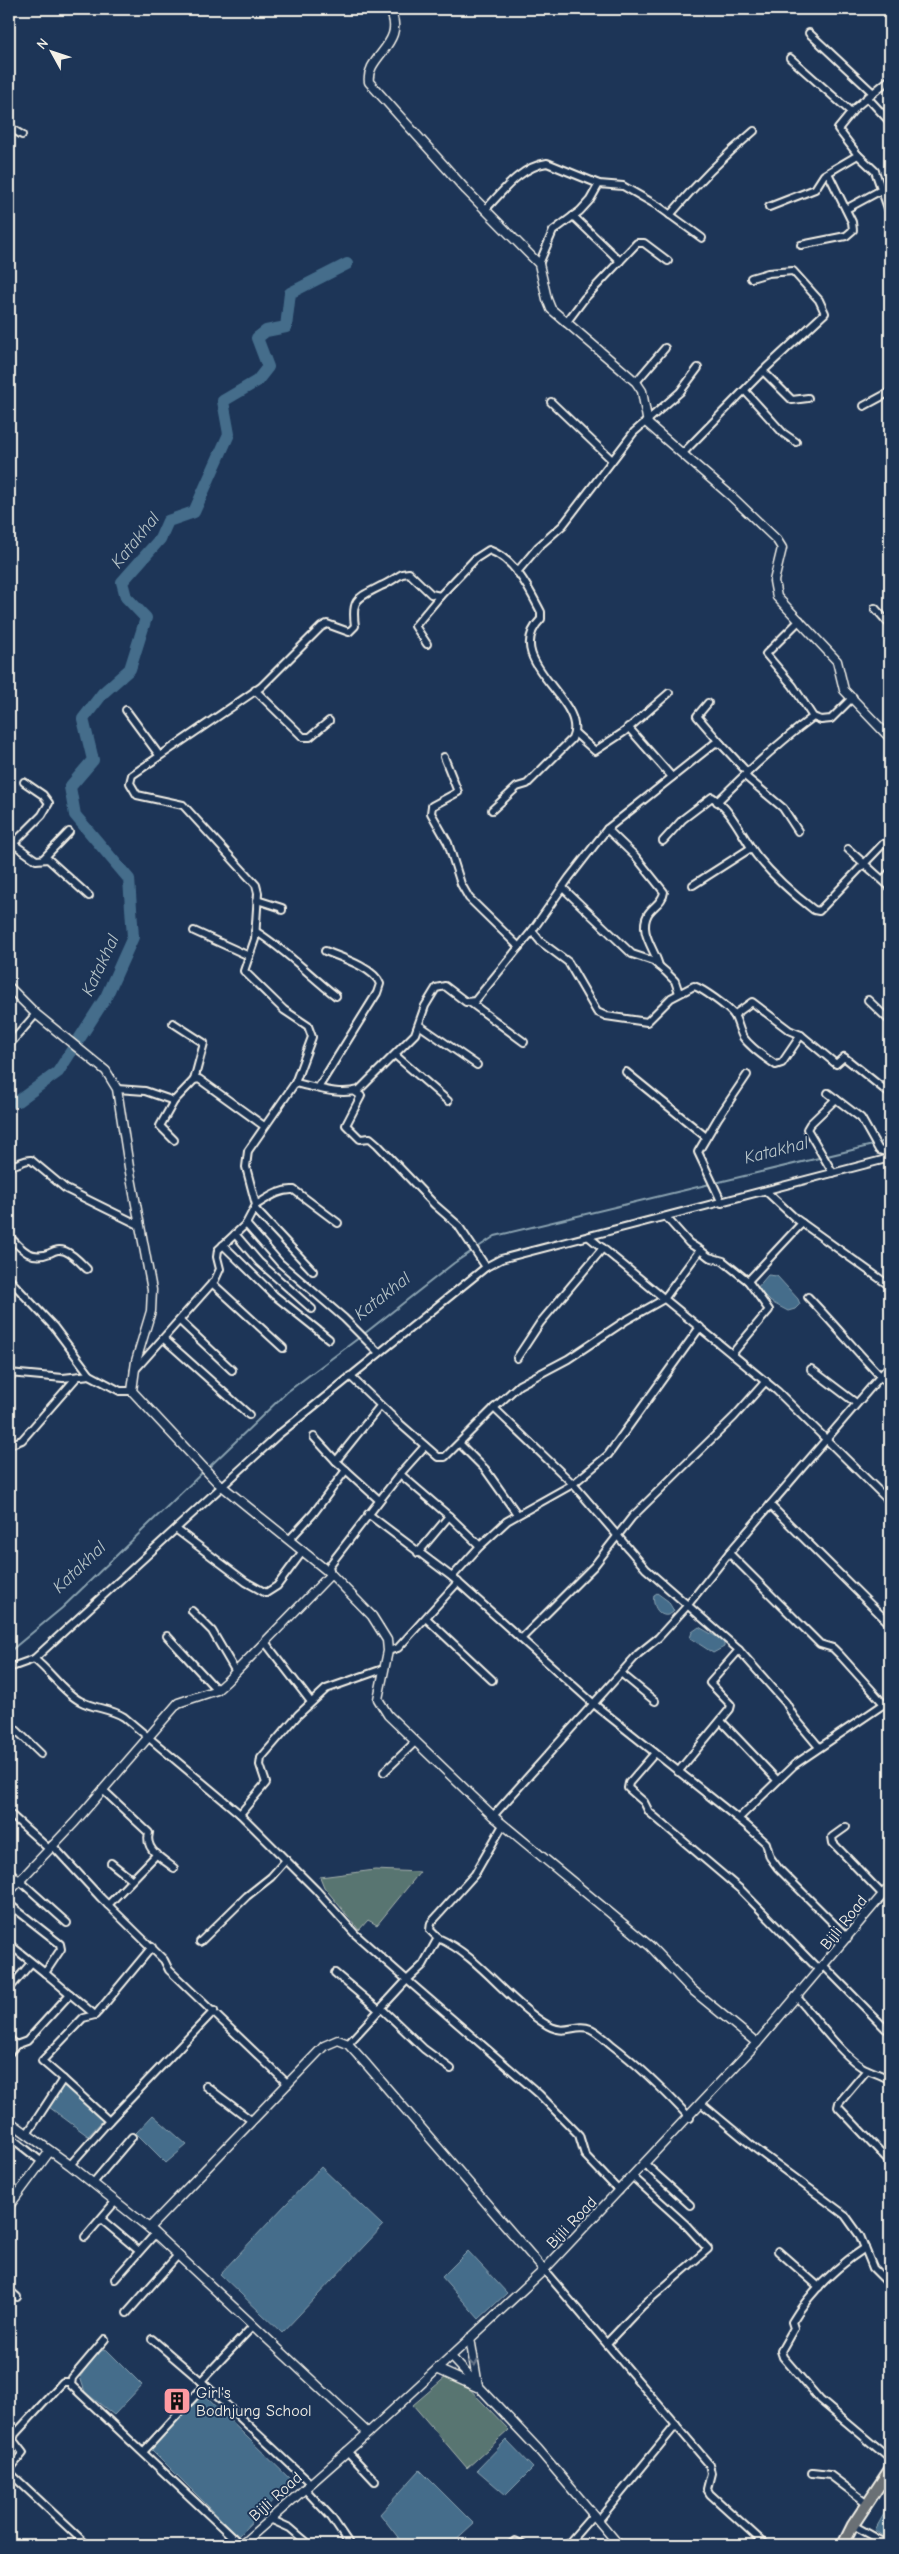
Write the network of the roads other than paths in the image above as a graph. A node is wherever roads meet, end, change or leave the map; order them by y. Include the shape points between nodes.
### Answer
1 (389, 9) edge
2 (809, 33) dead end
3 (790, 58) dead end
4 (890, 78) edge
5 (870, 94) junction
6 (850, 112) junction
7 (890, 122) edge
8 (9, 126) edge
9 (754, 131) dead end
10 (22, 135) dead end
11 (858, 155) junction
12 (828, 173) junction
13 (600, 184) junction
14 (883, 189) junction
15 (769, 207) dead end
16 (846, 209) junction
17 (485, 210) junction
18 (890, 214) edge
19 (670, 215) junction
20 (573, 216) junction
21 (702, 238) dead end
22 (801, 245) dead end
23 (620, 261) junction
24 (668, 261) dead end
25 (540, 264) junction
26 (751, 278) dead end
27 (566, 323) junction
28 (665, 348) dead end
29 (698, 368) dead end
30 (763, 372) junction
31 (636, 382) junction
32 (745, 391) junction
33 (890, 392) edge
34 (808, 398) dead end
35 (551, 402) dead end
36 (864, 406) dead end
37 (646, 422) junction
38 (796, 442) dead end
39 (683, 453) junction
40 (612, 460) junction
41 (517, 572) junction
42 (440, 596) junction
43 (875, 608) dead end
44 (800, 620) junction
45 (890, 625) edge
46 (427, 644) dead end
47 (256, 690) junction
48 (669, 693) dead end
49 (853, 698) junction
50 (708, 703) dead end
51 (126, 710) dead end
52 (813, 717) junction
53 (329, 721) dead end
54 (628, 727) junction
55 (575, 733) junction
56 (889, 734) edge
57 (721, 744) junction
58 (159, 754) junction
59 (444, 756) dead end
60 (746, 772) junction
61 (672, 777) junction
62 (24, 782) dead end
63 (717, 802) junction
64 (492, 810) dead end
65 (607, 829) junction
66 (798, 830) dead end
67 (69, 832) dead end
68 (663, 841) dead end
69 (883, 844) dead end
70 (11, 846) edge
71 (752, 848) junction
72 (848, 849) dead end
73 (44, 858) junction
74 (864, 864) junction
75 (890, 872) edge
76 (883, 880) junction
77 (693, 884) dead end
78 (890, 887) edge
79 (563, 888) junction
80 (89, 896) dead end
81 (257, 900) junction
82 (282, 910) dead end
83 (194, 931) dead end
84 (255, 931) junction
85 (532, 932) junction
86 (519, 947) junction
87 (325, 951) dead end
88 (249, 956) junction
89 (658, 966) junction
90 (9, 987) edge
91 (679, 993) junction
92 (336, 996) dead end
93 (868, 1000) dead end
94 (471, 1003) junction
95 (890, 1010) edge
96 (36, 1014) junction
97 (734, 1015) junction
98 (884, 1015) junction
99 (890, 1021) edge
100 (173, 1023) dead end
101 (419, 1025) junction
102 (801, 1035) junction
103 (524, 1042) dead end
104 (9, 1045) edge
105 (395, 1055) junction
106 (477, 1065) dead end
107 (626, 1072) dead end
108 (747, 1075) dead end
109 (194, 1080) junction
110 (295, 1083) junction
111 (318, 1088) junction
112 (117, 1089) junction
113 (354, 1091) junction
114 (828, 1093) dead end
115 (890, 1094) edge
116 (836, 1099) junction
117 (174, 1101) junction
118 (448, 1101) dead end
119 (264, 1126) junction
120 (706, 1137) junction
121 (174, 1140) dead end
122 (890, 1153) edge
123 (890, 1158) edge
124 (9, 1165) edge
125 (834, 1173) junction
126 (766, 1191) junction
127 (722, 1203) junction
128 (256, 1207) junction
129 (666, 1217) junction
130 (338, 1223) dead end
131 (802, 1223) junction
132 (139, 1224) junction
133 (246, 1224) junction
134 (235, 1234) junction
135 (9, 1236) edge
136 (589, 1237) junction
137 (223, 1245) junction
138 (603, 1248) junction
139 (700, 1250) junction
140 (486, 1267) junction
141 (87, 1269) dead end
142 (313, 1271) dead end
143 (9, 1279) edge
144 (748, 1281) junction
145 (212, 1283) junction
146 (890, 1286) edge
147 (808, 1296) dead end
148 (664, 1299) junction
149 (312, 1309) dead end
150 (180, 1321) junction
151 (700, 1327) junction
152 (164, 1339) junction
153 (329, 1339) dead end
154 (283, 1348) dead end
155 (379, 1353) junction
156 (732, 1354) junction
157 (517, 1358) dead end
158 (890, 1365) edge
159 (811, 1369) dead end
160 (232, 1370) dead end
161 (134, 1371) junction
162 (9, 1373) edge
163 (77, 1376) junction
164 (90, 1376) junction
165 (350, 1376) junction
166 (880, 1376) junction
167 (766, 1381) junction
168 (890, 1386) edge
169 (132, 1392) junction
170 (856, 1403) junction
171 (380, 1406) junction
172 (494, 1408) junction
173 (249, 1415) dead end
174 (314, 1437) dead end
175 (827, 1439) junction
176 (460, 1444) junction
177 (9, 1445) edge
178 (425, 1446) junction
179 (336, 1461) junction
180 (346, 1470) junction
181 (400, 1474) junction
182 (220, 1484) junction
183 (573, 1484) junction
184 (379, 1500) junction
185 (890, 1502) edge
186 (770, 1505) junction
187 (368, 1514) junction
188 (517, 1514) junction
189 (449, 1516) junction
190 (177, 1530) junction
191 (618, 1538) junction
192 (289, 1540) junction
193 (480, 1546) junction
194 (303, 1551) junction
195 (418, 1553) junction
196 (729, 1553) junction
197 (331, 1574) junction
198 (452, 1577) junction
199 (458, 1582) junction
200 (687, 1606) junction
201 (192, 1611) dead end
202 (426, 1619) junction
203 (890, 1623) edge
204 (167, 1636) dead end
205 (521, 1639) junction
206 (265, 1642) junction
207 (740, 1650) junction
208 (388, 1651) junction
209 (34, 1659) junction
210 (11, 1668) edge
211 (383, 1669) junction
212 (236, 1672) junction
213 (622, 1674) junction
214 (492, 1680) dead end
215 (216, 1690) junction
216 (655, 1701) dead end
217 (310, 1702) junction
218 (887, 1702) edge
219 (595, 1705) junction
220 (721, 1721) junction
221 (9, 1723) edge
222 (149, 1737) junction
223 (414, 1743) junction
224 (819, 1747) junction
225 (655, 1753) junction
226 (41, 1754) dead end
227 (384, 1772) dead end
228 (678, 1772) junction
229 (777, 1780) junction
230 (104, 1790) junction
231 (9, 1813) edge
232 (240, 1814) junction
233 (493, 1816) junction
234 (739, 1818) junction
235 (503, 1825) junction
236 (846, 1827) dead end
237 (51, 1847) junction
238 (157, 1854) junction
239 (286, 1860) junction
240 (111, 1863) dead end
241 (174, 1868) dead end
242 (9, 1871) edge
243 (131, 1879) junction
244 (18, 1881) junction
245 (890, 1886) edge
246 (9, 1892) edge
247 (883, 1894) junction
248 (9, 1904) edge
249 (108, 1905) junction
250 (67, 1923) dead end
251 (438, 1938) junction
252 (848, 1938) junction
253 (200, 1942) dead end
254 (10, 1946) edge
255 (152, 1947) junction
256 (31, 1963) junction
257 (822, 1968) junction
258 (45, 1973) junction
259 (334, 1973) dead end
260 (407, 1980) junction
261 (9, 1989) edge
262 (70, 1994) junction
263 (796, 1996) junction
264 (380, 2009) junction
265 (214, 2011) junction
266 (94, 2015) junction
267 (889, 2029) edge
268 (9, 2038) edge
269 (757, 2043) junction
270 (348, 2044) junction
271 (16, 2045) junction
272 (9, 2053) edge
273 (451, 2069) dead end
274 (867, 2070) junction
275 (63, 2079) junction
276 (890, 2080) edge
277 (288, 2084) junction
278 (206, 2086) dead end
279 (702, 2104) junction
280 (690, 2118) junction
281 (109, 2121) junction
282 (252, 2121) junction
283 (9, 2122) edge
284 (27, 2134) junction
285 (9, 2136) edge
286 (132, 2137) dead end
287 (50, 2151) junction
288 (42, 2162) junction
289 (890, 2162) edge
290 (645, 2164) junction
291 (70, 2165) junction
292 (633, 2177) junction
293 (93, 2183) junction
294 (619, 2191) junction
295 (115, 2202) junction
296 (690, 2205) dead end
297 (9, 2206) edge
298 (101, 2219) junction
299 (152, 2231) junction
300 (85, 2237) dead end
301 (865, 2248) junction
302 (139, 2251) junction
303 (778, 2251) dead end
304 (178, 2254) junction
305 (544, 2270) junction
306 (115, 2279) dead end
307 (890, 2285) edge
308 (819, 2287) junction
309 (9, 2290) edge
310 (17, 2297) dead end
311 (127, 2313) dead end
312 (254, 2326) junction
313 (470, 2338) junction
314 (105, 2339) dead end
315 (152, 2339) dead end
316 (607, 2343) junction
317 (450, 2357) junction
318 (437, 2369) junction
319 (70, 2382) junction
320 (203, 2383) junction
321 (478, 2388) junction
322 (676, 2425) junction
323 (368, 2433) junction
324 (347, 2451) junction
325 (143, 2452) junction
326 (890, 2459) edge
327 (890, 2469) edge
328 (9, 2471) edge
329 (812, 2473) dead end
330 (375, 2481) dead end
331 (307, 2485) junction
332 (886, 2486) edge
333 (867, 2503) junction
334 (596, 2518) junction
335 (270, 2519) junction
336 (853, 2525) junction
337 (245, 2544) edge
338 (87, 2545) edge
339 (310, 2545) edge
340 (350, 2545) edge
341 (510, 2545) edge
342 (523, 2545) edge
343 (567, 2545) edge
344 (619, 2545) edge
345 (766, 2545) edge
346 (843, 2545) edge
347 (889, 2545) edge

1 - 17 street via 394,24 393,34 371,69 369,82
2 - 5 street
3 - 6 street
4 - 5 street
5 - 6 street
5 - 7 street
6 - 11 street via 838,129
8 - 10 street
9 - 19 street via 728,152
11 - 12 street
11 - 14 street via 875,171
12 - 15 street via 814,189
12 - 16 street
13 - 17 street via 559,166 538,164 519,175
13 - 19 street via 623,186
13 - 20 street via 590,200
14 - 16 street
14 - 18 street
16 - 22 street via 854,227 851,233
17 - 25 street
19 - 21 street
20 - 23 street
20 - 25 street via 553,231
23 - 24 street via 641,241
23 - 27 street
25 - 27 street via 551,309
26 - 30 street via 792,271 825,310 822,317
27 - 31 street
28 - 31 street
29 - 37 street via 680,392
30 - 32 street
30 - 34 street via 792,400
31 - 37 street via 642,391
32 - 38 street
32 - 39 street
33 - 36 street
35 - 40 street
37 - 39 street
37 - 40 street
39 - 44 street via 777,540 782,548 774,590
40 - 41 street via 563,525
41 - 42 street via 506,558 489,550 475,559
41 - 55 street via 541,612 541,619 531,634 533,659 573,718
42 - 46 street via 415,626
42 - 47 street via 431,594 413,575 402,574 362,594 353,608 353,630 349,632 327,624 321,627
43 - 45 street
44 - 49 street via 837,661 844,690
44 - 52 street via 766,654 794,686
47 - 53 street via 303,737 310,737
47 - 58 street
48 - 54 street
49 - 52 street via 831,719
49 - 56 street
50 - 57 street via 697,716
51 - 58 street
52 - 60 street
54 - 55 street via 595,751
54 - 61 street
55 - 64 street via 527,784 516,787
57 - 60 street
57 - 61 street via 715,744
58 - 81 street via 132,774 130,783 138,795 184,805 256,885
59 - 86 street via 458,792 432,806 431,814 448,843 469,898
60 - 63 street
60 - 66 street via 746,777 783,808
61 - 65 street
62 - 70 street via 49,803 42,815
63 - 68 street via 712,798 704,802
63 - 71 street
65 - 79 street
65 - 89 street via 636,857 664,892 646,920 648,941 656,954
67 - 73 street
69 - 74 street
70 - 73 street via 36,860
71 - 74 street via 780,882 814,910 820,911
71 - 77 street
72 - 74 street
73 - 80 street
74 - 76 street
75 - 76 street
76 - 78 street
79 - 85 street
79 - 89 street via 632,954
81 - 82 street
81 - 84 street
83 - 88 street
84 - 88 street
84 - 92 street via 279,947
85 - 86 street
85 - 91 street via 568,962 592,1006 602,1015 647,1022
86 - 94 street
87 - 111 street via 354,962 380,984
88 - 110 street via 244,967 247,975 311,1032 312,1038
89 - 91 street via 675,981
90 - 96 street
91 - 97 street via 694,986 704,990
93 - 98 street
94 - 101 street via 440,985 431,995
94 - 103 street
95 - 98 street
96 - 104 street
96 - 112 street via 106,1072
97 - 102 street via 752,1002 789,1030
97 - 102 street via 744,1038 776,1065 782,1063
98 - 99 street
100 - 109 street via 204,1043
101 - 105 street via 412,1038
101 - 106 street
102 - 115 street via 836,1064 844,1057
105 - 113 street
105 - 118 street
107 - 120 street
108 - 120 street
109 - 117 street
109 - 119 street via 203,1080
110 - 111 street
110 - 119 street
111 - 113 street
112 - 117 street via 145,1091
112 - 132 street
113 - 140 street via 361,1096 346,1125 360,1139 370,1138 458,1224
114 - 116 street
116 - 122 street via 861,1118 879,1150
116 - 125 street via 808,1129
117 - 121 street via 160,1126
119 - 128 street via 246,1158
120 - 127 street via 698,1152
123 - 125 street
124 - 132 street via 31,1160 66,1190
125 - 126 street
126 - 127 street
126 - 131 street
127 - 129 street
128 - 130 street via 273,1195 294,1190
128 - 133 street
128 - 142 street
129 - 136 street
129 - 139 street via 689,1243
131 - 144 street
131 - 146 street
132 - 161 street via 152,1290 151,1311
133 - 134 street
133 - 155 street via 280,1263
134 - 137 street
134 - 149 street via 258,1262
135 - 141 street via 30,1255 44,1256 62,1250
136 - 138 street
136 - 140 street via 501,1259
137 - 145 street via 217,1257 220,1269
137 - 153 street via 274,1294
138 - 148 street
138 - 157 street via 540,1324
139 - 144 street via 723,1261
139 - 148 street
140 - 155 street
143 - 164 street via 54,1327
144 - 156 street via 769,1310
145 - 150 street
145 - 154 street
147 - 166 street
148 - 151 street
148 - 172 street via 568,1359 519,1385
150 - 152 street
150 - 160 street
151 - 156 street
151 - 183 street via 608,1455
152 - 161 street
152 - 173 street
155 - 165 street
156 - 167 street
158 - 166 street
159 - 170 street
161 - 169 street
162 - 163 street
163 - 164 street
163 - 177 street via 22,1440
164 - 169 street via 120,1392
165 - 171 street
165 - 182 street
166 - 168 street
166 - 170 street
167 - 175 street
167 - 191 street via 632,1517
169 - 182 street
170 - 175 street
171 - 178 street
171 - 179 street
172 - 176 street
172 - 183 street
174 - 179 street
175 - 185 street
175 - 186 street
176 - 178 street via 445,1457 438,1457
176 - 188 street via 485,1469
178 - 181 street
179 - 180 street
180 - 184 street
180 - 192 street
181 - 184 street
181 - 189 street
182 - 190 street
182 - 192 street
183 - 188 street
183 - 191 street
184 - 187 street
186 - 196 street
186 - 203 street
187 - 195 street
187 - 197 street via 329,1566
188 - 193 street
189 - 193 street
189 - 195 street
190 - 194 street via 246,1582 266,1593 277,1586
190 - 209 street
191 - 200 street
191 - 205 street
192 - 194 street
193 - 198 street
194 - 197 street
195 - 198 street
196 - 200 street
196 - 218 street via 820,1644 833,1648
197 - 206 street
197 - 208 street via 372,1616 387,1640
198 - 199 street
199 - 202 street
199 - 205 street
200 - 207 street
200 - 213 street
201 - 212 street via 212,1631
202 - 208 street via 398,1648
202 - 214 street
204 - 215 street
205 - 219 street
206 - 212 street
206 - 217 street
207 - 220 street via 710,1683 731,1707
207 - 224 street
208 - 211 street
209 - 210 street
209 - 222 street via 79,1701 100,1710 113,1710
211 - 217 street via 334,1684
211 - 223 street via 378,1699 382,1708
212 - 215 street
213 - 216 street
213 - 219 street
215 - 222 street via 178,1703
217 - 232 street via 261,1758 266,1783
218 - 224 street
219 - 225 street
219 - 233 street
220 - 228 street
220 - 229 street
221 - 226 street
222 - 230 street
222 - 232 street
223 - 227 street
223 - 233 street
224 - 229 street
225 - 228 street
225 - 257 street via 628,1788 645,1803 649,1812 741,1890
228 - 234 street
229 - 234 street
230 - 237 street
230 - 238 street via 146,1829 149,1847
231 - 237 street
232 - 239 street
233 - 235 street
234 - 252 street via 766,1843 778,1868
235 - 251 street via 475,1874 432,1924 430,1930
235 - 269 street via 650,1946 690,1988
236 - 247 street via 832,1837 833,1843
237 - 244 street
237 - 249 street
238 - 241 street
238 - 243 street via 141,1873
239 - 253 street
239 - 260 street via 355,1934
240 - 243 street
242 - 244 street
243 - 249 street
244 - 246 street
244 - 250 street
245 - 247 street, Bijli Road
247 - 252 street, Bijli Road
248 - 258 street via 60,1944
249 - 255 street
251 - 260 street via 423,1965
251 - 280 street via 455,1947 516,2002 553,2029 583,2028 595,2032 650,2076
252 - 257 street, Bijli Road
254 - 256 street
255 - 265 street via 169,1970
255 - 266 street
256 - 258 street
256 - 261 street
257 - 263 street, Bijli Road
257 - 267 street
258 - 262 street
259 - 264 street
260 - 264 street
260 - 294 street via 539,2094 579,2135 585,2155
262 - 266 street
262 - 271 street via 27,2041
263 - 269 street, Bijli Road
263 - 274 street via 845,2052
264 - 270 street
264 - 273 street
265 - 277 street
265 - 281 street
266 - 275 street via 83,2018 42,2061
268 - 271 street
269 - 279 street, Bijli Road
270 - 277 street via 338,2040 324,2046
270 - 305 street
271 - 272 street
274 - 276 street
274 - 289 street via 838,2108
275 - 281 street
275 - 284 street
277 - 282 street
278 - 282 street
279 - 280 street, Bijli Road
279 - 301 street via 756,2149 836,2206 852,2224
280 - 290 street, Bijli Road
281 - 291 street
282 - 299 street
283 - 284 street
284 - 287 street
285 - 288 street
286 - 293 street
287 - 288 street
287 - 291 street
288 - 297 street
290 - 292 street, Bijli Road
290 - 296 street
291 - 293 street
292 - 294 street, Bijli Road
292 - 316 street via 708,2249 648,2301
293 - 295 street
294 - 305 street, Bijli Road
295 - 298 street
295 - 299 street
298 - 300 street
298 - 302 street
299 - 302 street
299 - 304 street
301 - 307 street via 873,2268
301 - 308 street
302 - 306 street
303 - 308 street
304 - 311 street
304 - 312 street
305 - 313 street, Bijli Road
305 - 316 street
308 - 326 street via 792,2322 794,2328 782,2348 783,2357 820,2400
309 - 310 street
312 - 320 street
312 - 323 street
313 - 317 street, Bijli Road
313 -> 321 street
314 - 319 street
315 - 320 street
316 - 322 street
317 - 318 street, Bijli Road
317 - 321 street
318 - 321 street
318 - 323 street, Bijli Road
319 - 325 street
319 - 328 street via 63,2382 15,2434 13,2440 23,2453
320 - 325 street
320 - 331 street
321 - 334 street via 538,2449
322 - 334 street
322 - 345 street via 711,2468 707,2483 710,2494
323 - 324 street, Bijli Road
324 - 330 street
324 - 331 street, Bijli Road
325 - 337 street
327 - 332 main road
328 - 338 street
329 - 333 street via 830,2475
331 - 335 street, Bijli Road
331 - 340 street
332 - 333 main road
333 - 336 main road
334 - 343 street
334 - 344 street
335 - 337 street, Bijli Road
335 - 339 street via 290,2528
336 - 346 main road
336 - 347 street
341 - 342 street via 515,2541

